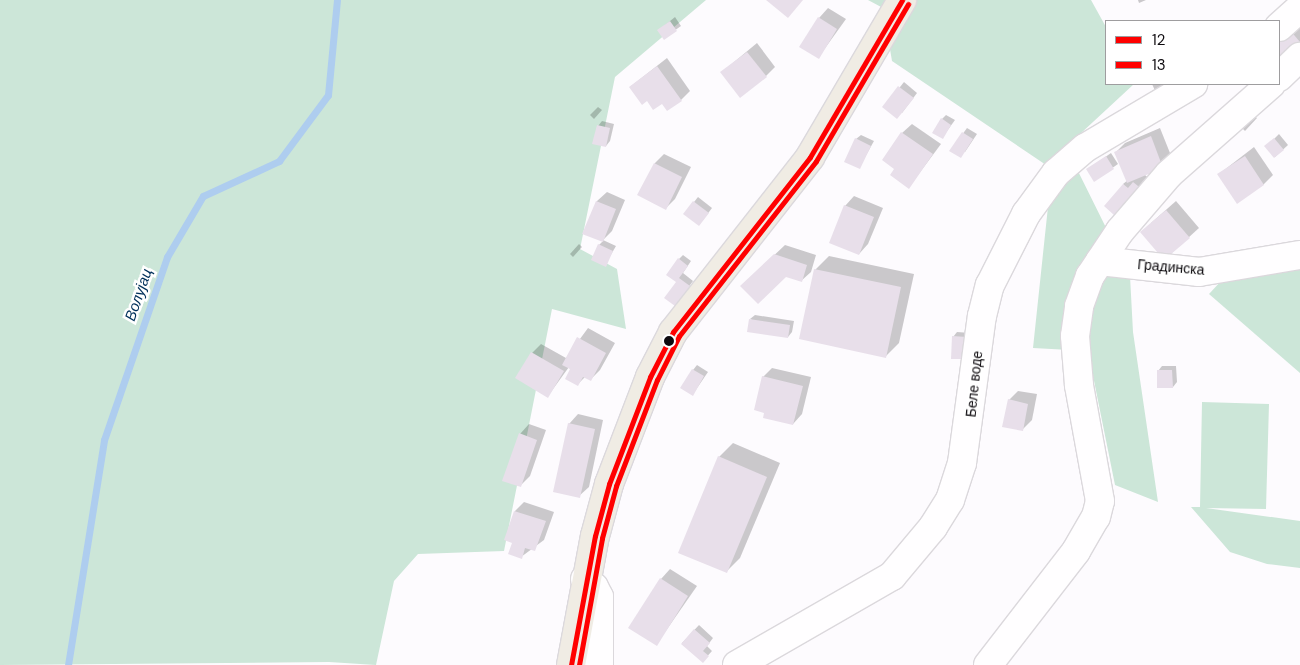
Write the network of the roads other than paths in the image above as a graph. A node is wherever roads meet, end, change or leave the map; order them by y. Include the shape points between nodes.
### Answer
1 (902, 0) edge
2 (1300, 8) edge
3 (1280, 26) edge
4 (1300, 57) edge
5 (1280, 76) edge
6 (1191, 85) edge
7 (1270, 85) edge
8 (1300, 255) edge
9 (1100, 260) junction
10 (585, 580) junction
11 (571, 665) edge
12 (599, 665) edge
13 (736, 665) edge
14 (988, 665) edge

1 - 10 main road via 810,157 673,332 650,377 627,435 610,484
2 - 3 street
4 - 5 street
6 - 13 street, Беле воде via 1086,148 1056,173 1026,214 990,285 982,316 962,464 950,500 934,527 892,576
7 - 9 street via 1169,174
8 - 9 street, Градинска via 1199,272
9 - 14 street via 1078,306 1075,336 1079,385 1099,481 1100,501 1096,517 1076,551
10 - 11 main road
10 - 12 street via 599,597

